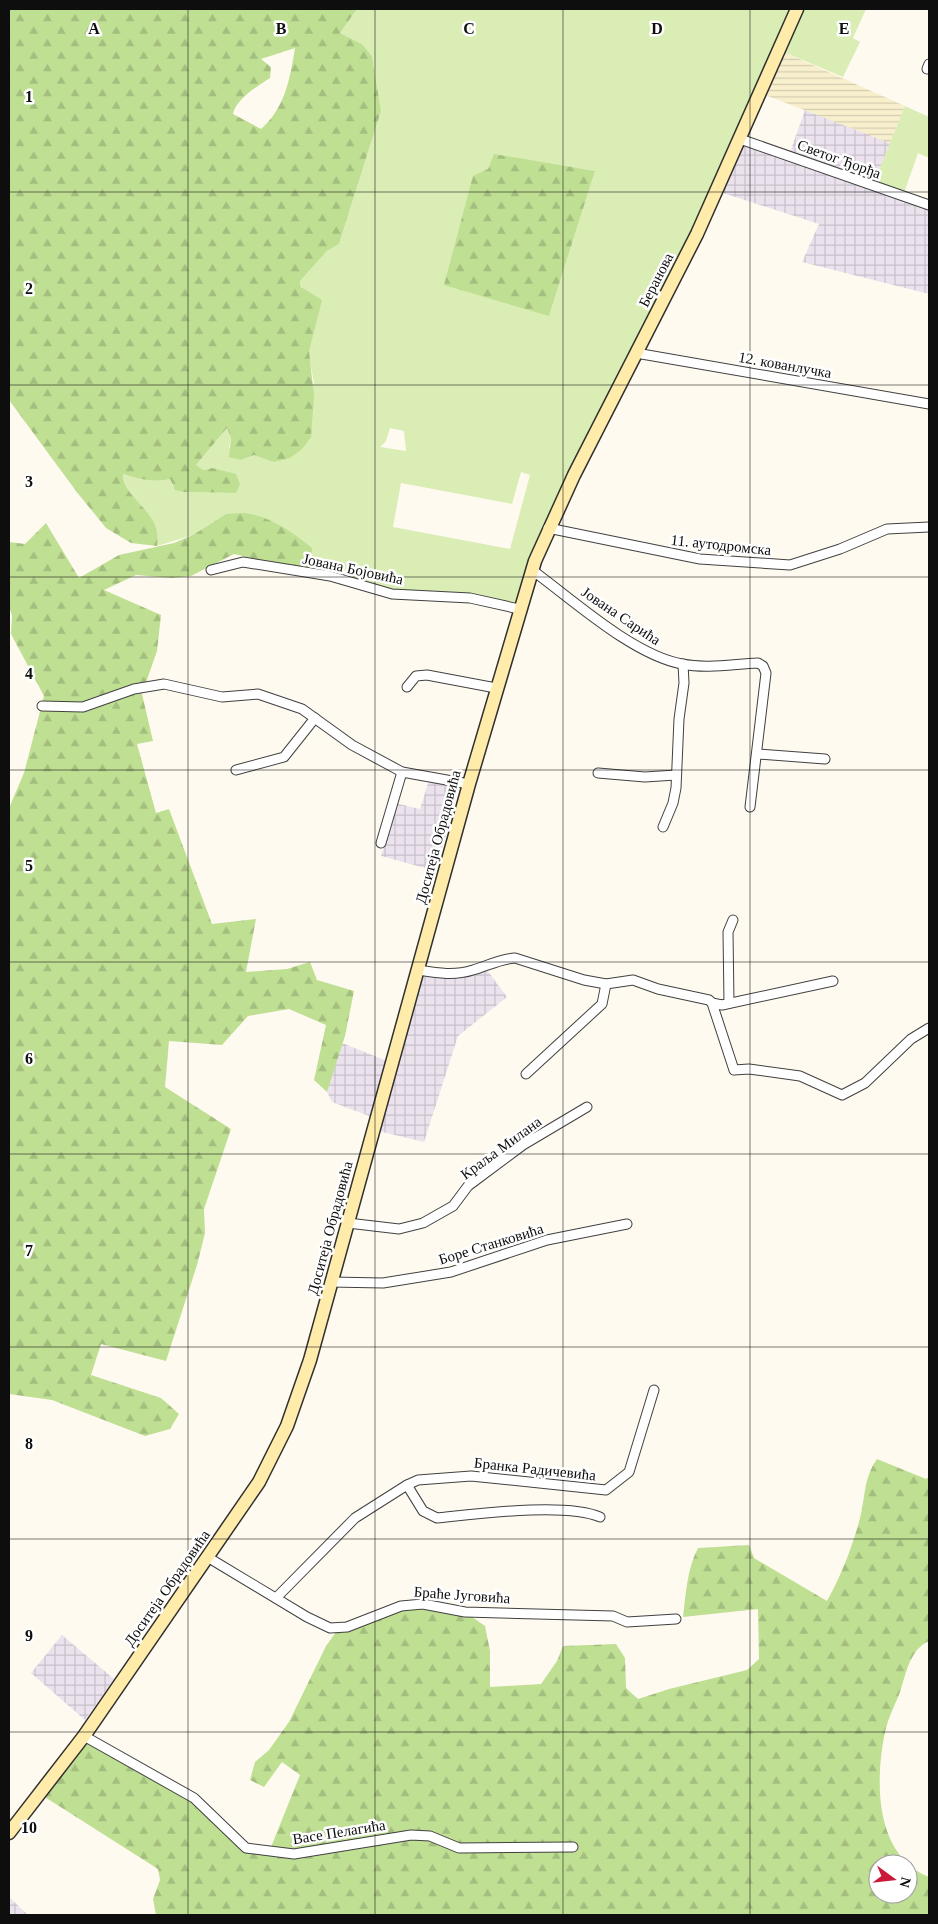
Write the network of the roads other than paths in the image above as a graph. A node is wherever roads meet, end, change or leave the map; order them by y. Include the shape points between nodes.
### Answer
1 (797, 9) edge
2 (740, 139) junction
3 (929, 205) edge
4 (636, 353) junction
5 (929, 404) edge
6 (929, 527) edge
7 (548, 528) junction
8 (533, 565) junction
9 (211, 570) dead end
10 (519, 609) junction
11 (682, 664) junction
12 (407, 687) dead end
13 (496, 688) junction
14 (42, 706) dead end
15 (315, 718) junction
16 (758, 754) junction
17 (825, 759) dead end
18 (236, 770) dead end
19 (402, 772) junction
20 (598, 773) dead end
21 (676, 775) junction
22 (469, 784) junction
23 (750, 807) dead end
24 (663, 827) dead end
25 (381, 843) dead end
26 (733, 920) dead end
27 (418, 970) junction
28 (833, 981) dead end
29 (606, 984) junction
30 (712, 1003) junction
31 (729, 1003) junction
32 (929, 1028) edge
33 (526, 1074) dead end
34 (587, 1107) dead end
35 (348, 1223) junction
36 (627, 1224) dead end
37 (331, 1282) junction
38 (654, 1390) dead end
39 (407, 1485) junction
40 (600, 1517) dead end
41 (208, 1558) junction
42 (276, 1598) junction
43 (676, 1619) dead end
44 (84, 1736) junction
45 (9, 1834) edge
46 (573, 1847) dead end

1 - 2 main road, Беранова
2 - 3 street, Светог Ђорђа
2 - 4 main road, Беранова via 697,234
4 - 5 street, 12. кованлучка
4 - 7 main road, Беранова
6 - 7 street, 11. аутодромска via 887,529 790,565 700,559
7 - 8 main road, Беранова
8 - 10 main road, Доситеја Обрадовића
8 - 11 street, Јована Сарића via 640,648 659,658
9 - 10 street, Јована Бојовића via 243,562 330,576 392,594 470,598
10 - 13 main road, Доситеја Обрадовића
11 - 16 street, Јована Сарића via 758,663 763,666 766,673
11 - 21 street via 684,683 678,719
12 - 13 street via 416,676 427,675
13 - 22 main road, Доситеја Обрадовића
14 - 15 street via 83,707 134,689 164,684 222,697 258,694 302,709
15 - 18 street via 284,757
15 - 19 street via 352,745
16 - 17 street
16 - 23 street, Јована Сарића
19 - 22 street
19 - 25 street
20 - 21 street via 645,777
21 - 24 street via 673,803
22 - 27 main road, Доситеја Обрадовића
26 - 31 street via 728,932
27 - 29 street via 446,975 515,958 553,972
27 - 35 main road, Доситеја Обрадовића
28 - 31 street
29 - 30 street via 634,980
29 - 33 street via 602,1004
30 - 31 street
30 - 32 street via 734,1070 800,1076 842,1095 865,1083 911,1039
34 - 35 street, Краља Милана via 523,1145 468,1186 453,1206 423,1223 399,1229
35 - 37 main road, Доситеја Обрадовића
36 - 37 street, Боре Станковића via 547,1240 451,1272 382,1283
37 - 41 main road, Доситеја Обрадовића via 310,1360 278,1446 259,1482
38 - 39 street, Бранка Радичевића via 629,1472 606,1490 471,1476 418,1480
39 - 40 street via 423,1511 437,1518 543,1511 578,1512
39 - 42 street, Бранка Радичевића via 355,1518
41 - 42 street, Браће Југовића
41 - 44 main road, Доситеја Обрадовића
42 - 43 street, Браће Југовића via 330,1628 346,1627 401,1606 423,1604 465,1612 613,1616 627,1622
44 - 45 main road, Доситеја Обрадовића
44 - 46 street, Васе Пелагића via 194,1798 246,1848 260,1852 294,1854 411,1835 430,1836 459,1848

